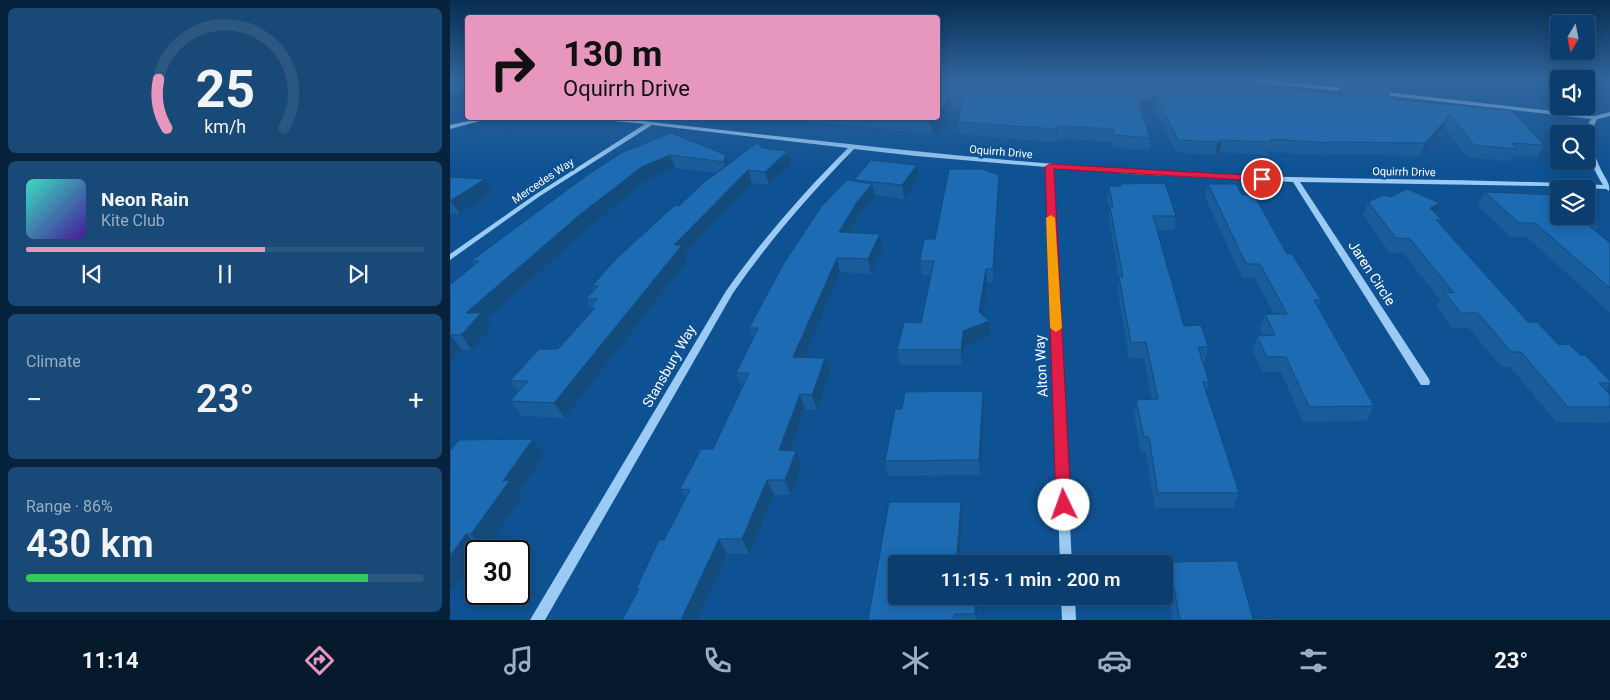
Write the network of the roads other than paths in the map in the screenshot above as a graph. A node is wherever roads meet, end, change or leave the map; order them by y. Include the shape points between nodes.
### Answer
1 (1515, 109) edge
2 (1610, 114) edge
3 (1595, 118) junction
4 (480, 120) edge
5 (620, 120) edge
6 (650, 124) junction
7 (450, 128) edge
8 (852, 147) junction
9 (1050, 167) junction
10 (1295, 180) junction
11 (1608, 189) edge
12 (450, 258) edge
13 (1425, 382) dead end
14 (1066, 555) edge
15 (1068, 605) edge
16 (537, 620) edge
17 (1069, 620) edge

1 - 3 street
2 - 3 street
3 - 11 street via 1589,130 1590,148
4 - 7 street
5 - 6 street, Oquirrh Drive
6 - 8 street, Oquirrh Drive
6 - 12 street, Mercedes Way via 538,195
8 - 9 street, Oquirrh Drive
8 - 16 street, Stansbury Way via 785,217 729,293
9 - 10 street, Oquirrh Drive
9 - 14 street, Alton Way
10 - 11 street, Oquirrh Drive via 1546,184
10 - 13 street, Jaren Circle
15 - 17 street

